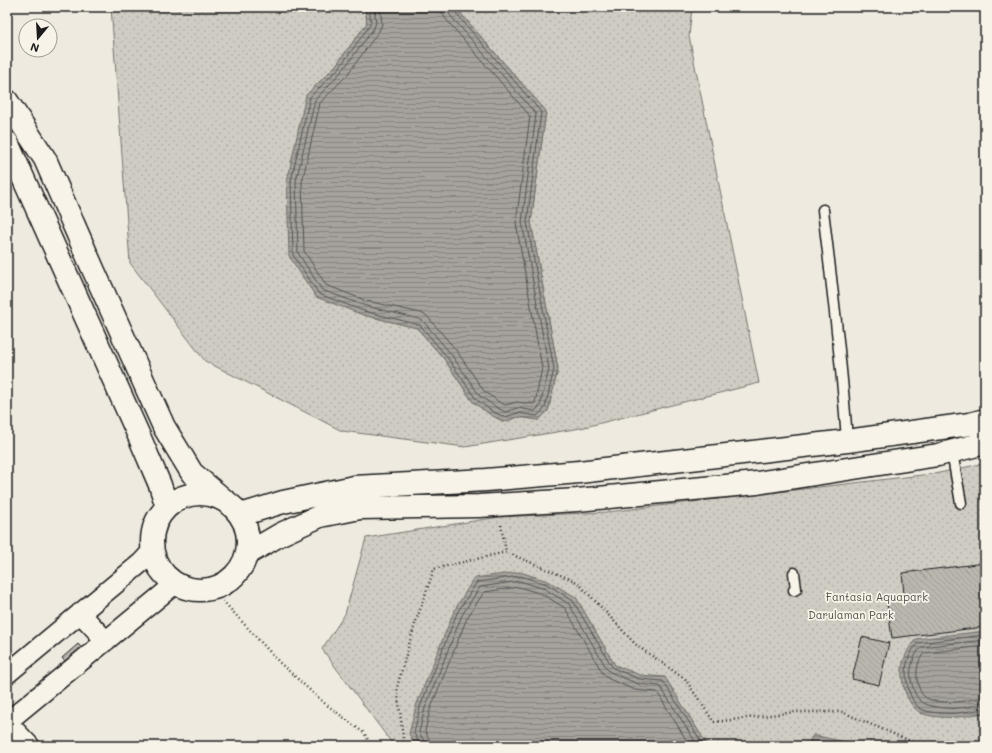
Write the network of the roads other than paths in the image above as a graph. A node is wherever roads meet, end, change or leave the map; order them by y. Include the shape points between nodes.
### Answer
1 (7, 101) edge
2 (7, 142) edge
3 (823, 210) dead end
4 (985, 420) edge
5 (847, 441) junction
6 (985, 444) edge
7 (952, 452) junction
8 (224, 500) junction
9 (961, 503) dead end
10 (167, 507) junction
11 (241, 515) junction
12 (152, 551) junction
13 (247, 554) junction
14 (794, 573) dead end
15 (175, 584) junction
16 (794, 590) dead end
17 (80, 613) junction
18 (106, 641) junction
19 (7, 674) edge
20 (7, 722) edge
21 (30, 746) edge

1 - 8 street via 45,159 164,427 192,473
2 - 10 street via 139,436
3 - 5 lane via 845,402
4 - 5 street
5 - 11 street via 579,472 354,487 283,502
6 - 7 street
7 - 9 lane
7 - 13 street via 757,483 577,500 478,506 360,508 320,516 281,534
8 - 10 street via 201,494 183,497
8 - 11 street
10 - 12 street via 154,527
11 - 13 street via 248,534
12 - 15 street via 164,575
12 - 17 street
13 - 15 street via 235,577 212,589 193,590
14 - 16 lane
15 - 18 street
17 - 18 street
17 - 19 street
18 - 20 street
20 - 21 street

